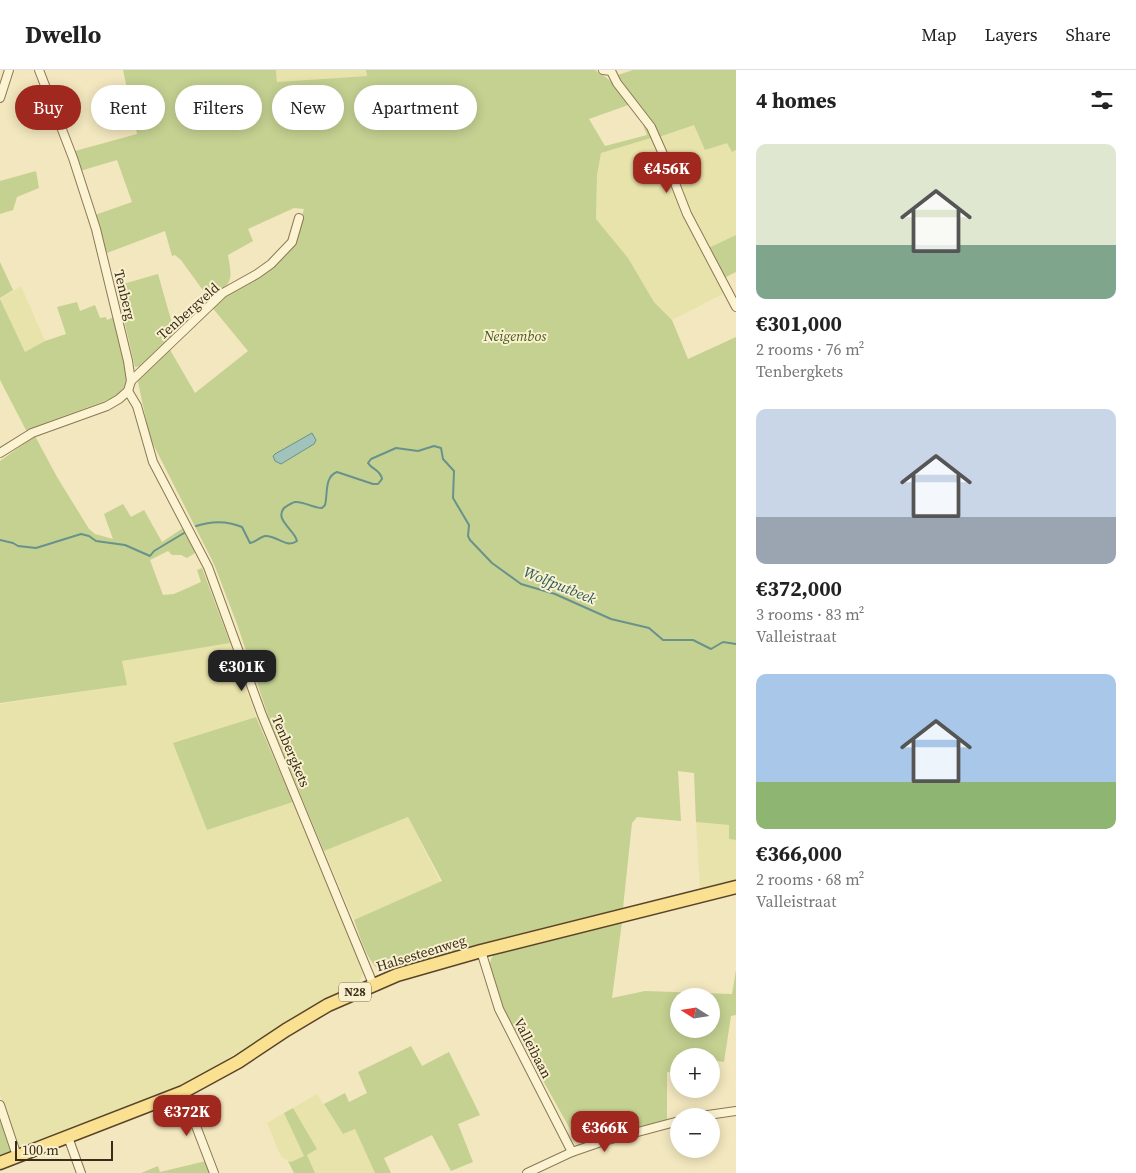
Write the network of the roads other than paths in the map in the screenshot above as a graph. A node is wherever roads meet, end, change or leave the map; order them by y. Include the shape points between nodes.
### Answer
1 (9, 70) edge
2 (39, 70) edge
3 (603, 70) edge
4 (612, 70) edge
5 (0, 98) edge
6 (299, 218) dead end
7 (736, 307) edge
8 (131, 381) junction
9 (128, 391) junction
10 (0, 453) edge
11 (736, 887) edge
12 (480, 951) junction
13 (373, 984) junction
14 (183, 1092) junction
15 (0, 1105) edge
16 (736, 1111) edge
17 (720, 1113) edge
18 (670, 1123) edge
19 (68, 1137) junction
20 (572, 1152) junction
21 (17, 1156) junction
22 (0, 1163) edge
23 (81, 1173) edge
24 (214, 1173) edge
25 (527, 1173) edge

1 - 5 street
2 - 8 street, Tenberg via 96,229
3 - 4 street
4 - 7 street via 617,83 651,128 668,163 686,214
6 - 8 street, Tenbergveld via 292,242 271,264 223,293
8 - 9 street, Tenberg
9 - 10 street via 107,406 32,433
9 - 13 street, Tenbergkets via 137,406 154,462 208,567 262,715
11 - 12 main road, Halsesteenweg / N28
12 - 13 main road, Halsesteenweg / N28
12 - 20 street, Valleibaan via 499,1009
13 - 14 main road, Halsesteenweg / N28 via 328,1005 238,1062
14 - 19 main road, Halsesteenweg / N28
14 - 24 street
15 - 21 street
16 - 17 street
18 - 20 street
19 - 21 main road, Halsesteenweg / N28
19 - 23 street
20 - 25 street
21 - 22 main road, Halsesteenweg / N28

